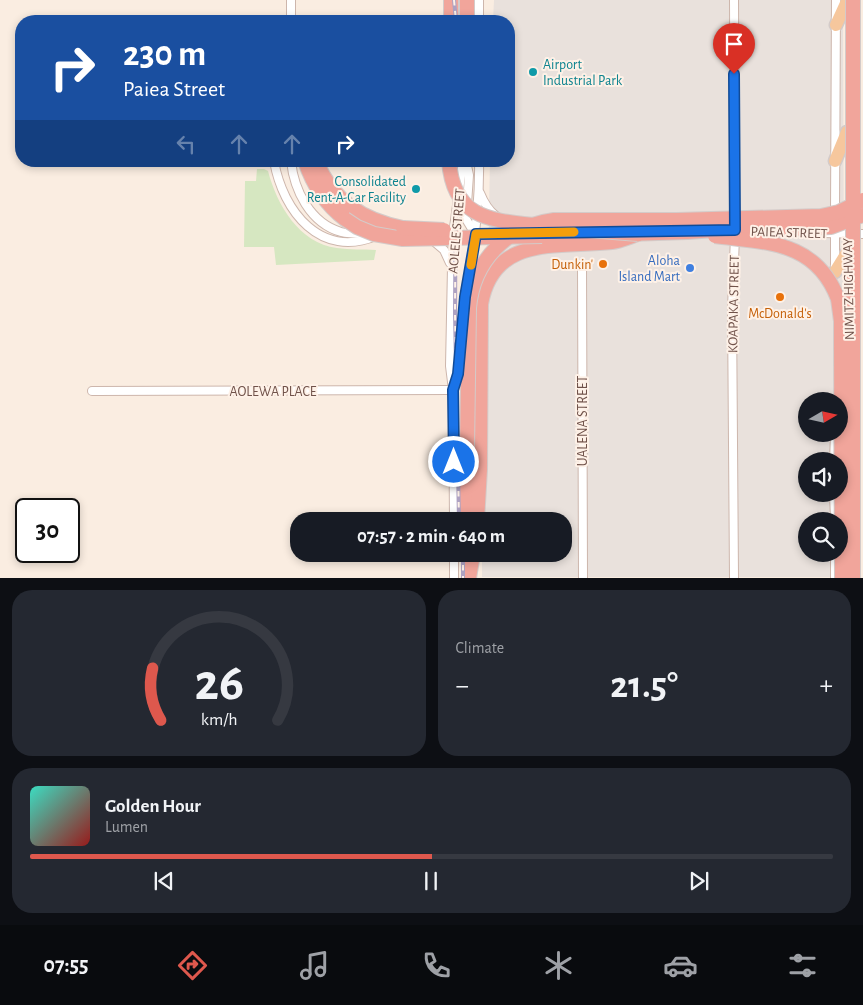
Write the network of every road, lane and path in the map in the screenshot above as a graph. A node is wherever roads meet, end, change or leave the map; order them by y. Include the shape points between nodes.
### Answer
1 (289, 0) edge
2 (451, 0) edge
3 (455, 0) edge
4 (467, 0) edge
5 (480, 0) edge
6 (734, 0) edge
7 (836, 0) edge
8 (847, 0) edge
9 (853, 0) edge
10 (289, 15) edge
11 (451, 15) edge
12 (456, 15) edge
13 (467, 15) edge
14 (480, 15) edge
15 (836, 25) junction
16 (841, 162) junction
17 (275, 167) edge
18 (293, 167) edge
19 (307, 167) edge
20 (319, 167) edge
21 (450, 167) edge
22 (464, 167) edge
23 (467, 167) edge
24 (479, 167) edge
25 (863, 182) edge
26 (480, 192) junction
27 (863, 200) edge
28 (863, 215) edge
29 (735, 230) junction
30 (688, 232) junction
31 (476, 234) junction
32 (543, 234) junction
33 (638, 234) junction
34 (841, 234) junction
35 (863, 234) edge
36 (379, 235) junction
37 (421, 235) junction
38 (453, 235) junction
39 (848, 251) junction
40 (582, 265) dead end
41 (452, 267) junction
42 (835, 272) junction
43 (453, 390) junction
44 (835, 390) joint
45 (92, 391) dead end
46 (863, 392) edge
47 (850, 398) junction
48 (848, 402) edge
49 (474, 449) junction
50 (454, 512) edge
51 (468, 512) edge
52 (477, 512) edge
53 (842, 512) edge
54 (454, 562) edge
55 (467, 562) edge
56 (471, 562) edge
57 (838, 562) edge
58 (841, 562) edge
59 (454, 578) edge
60 (468, 578) edge
61 (583, 578) edge
62 (734, 578) edge
63 (835, 578) edge
64 (843, 578) edge
65 (852, 578) edge

1 - 10 street
2 - 11 highway
3 - 12 street
4 - 13 highway
5 - 14 street
6 - 29 street, KOAPAKA STREET
7 - 15 street
8 - 15 main road
8 - 16 main road via 847,132
9 - 65 highway, bridge
15 - 16 street
16 - 25 main road via 854,180
16 - 34 main road, NIMITZ HIGHWAY
17 - 36 street via 285,197 299,218 313,230 329,239 344,242 364,241
18 - 36 street via 299,191 313,214 331,228 350,234
19 - 32 highway, bridge via 316,188 328,204 357,227 374,234 393,238 443,239
20 - 32 highway, bridge via 342,200 352,209 377,221 403,228
21 - 33 highway, bridge via 461,199 470,209 488,218
22 - 38 street, AOLELE STREET
23 - 31 street via 466,219
24 - 26 street, AOLELE STREET
26 - 31 street, AOLELE STREET
26 - 32 street via 484,203 496,216 514,218
27 - 49 highway, bridge via 839,212 813,217 554,220 536,224 504,240 489,254 471,291
28 - 30 highway, bridge via 832,227
29 - 32 street, PAIEA STREET
29 - 34 street, PAIEA STREET
29 - 62 street, KOAPAKA STREET via 732,308
30 - 33 highway
30 - 64 highway, bridge via 780,245 813,262 834,288 841,321
31 - 32 street, PAIEA STREET
31 - 38 street, PAIEA STREET
31 - 43 street, AOLELE STREET via 465,297 458,374
32 - 33 highway, bridge
33 - 49 highway via 614,242 528,248 508,258 490,277 481,304
34 - 35 street, PAIEA STREET
34 - 39 main road, NIMITZ HIGHWAY
34 - 42 street
36 - 37 street, PAIEA STREET
37 - 38 street, PAIEA STREET
37 - 41 street via 444,250
38 - 41 street, AOLELE STREET
39 - 42 main road
39 - 47 main road, NIMITZ HIGHWAY
40 - 61 street, UALENA STREET
41 - 43 street, AOLELE STREET via 450,366
42 - 44 street
43 - 45 street, AOLEWA PLACE
43 - 50 street, AOLELE STREET
44 - 47 street
46 - 47 street
47 - 48 main road
47 - 53 main road, NIMITZ HIGHWAY
49 - 51 highway
49 - 52 highway
54 - 59 street
55 - 60 highway
56 - 60 highway
57 - 63 street
58 - 64 main road, NIMITZ HIGHWAY

